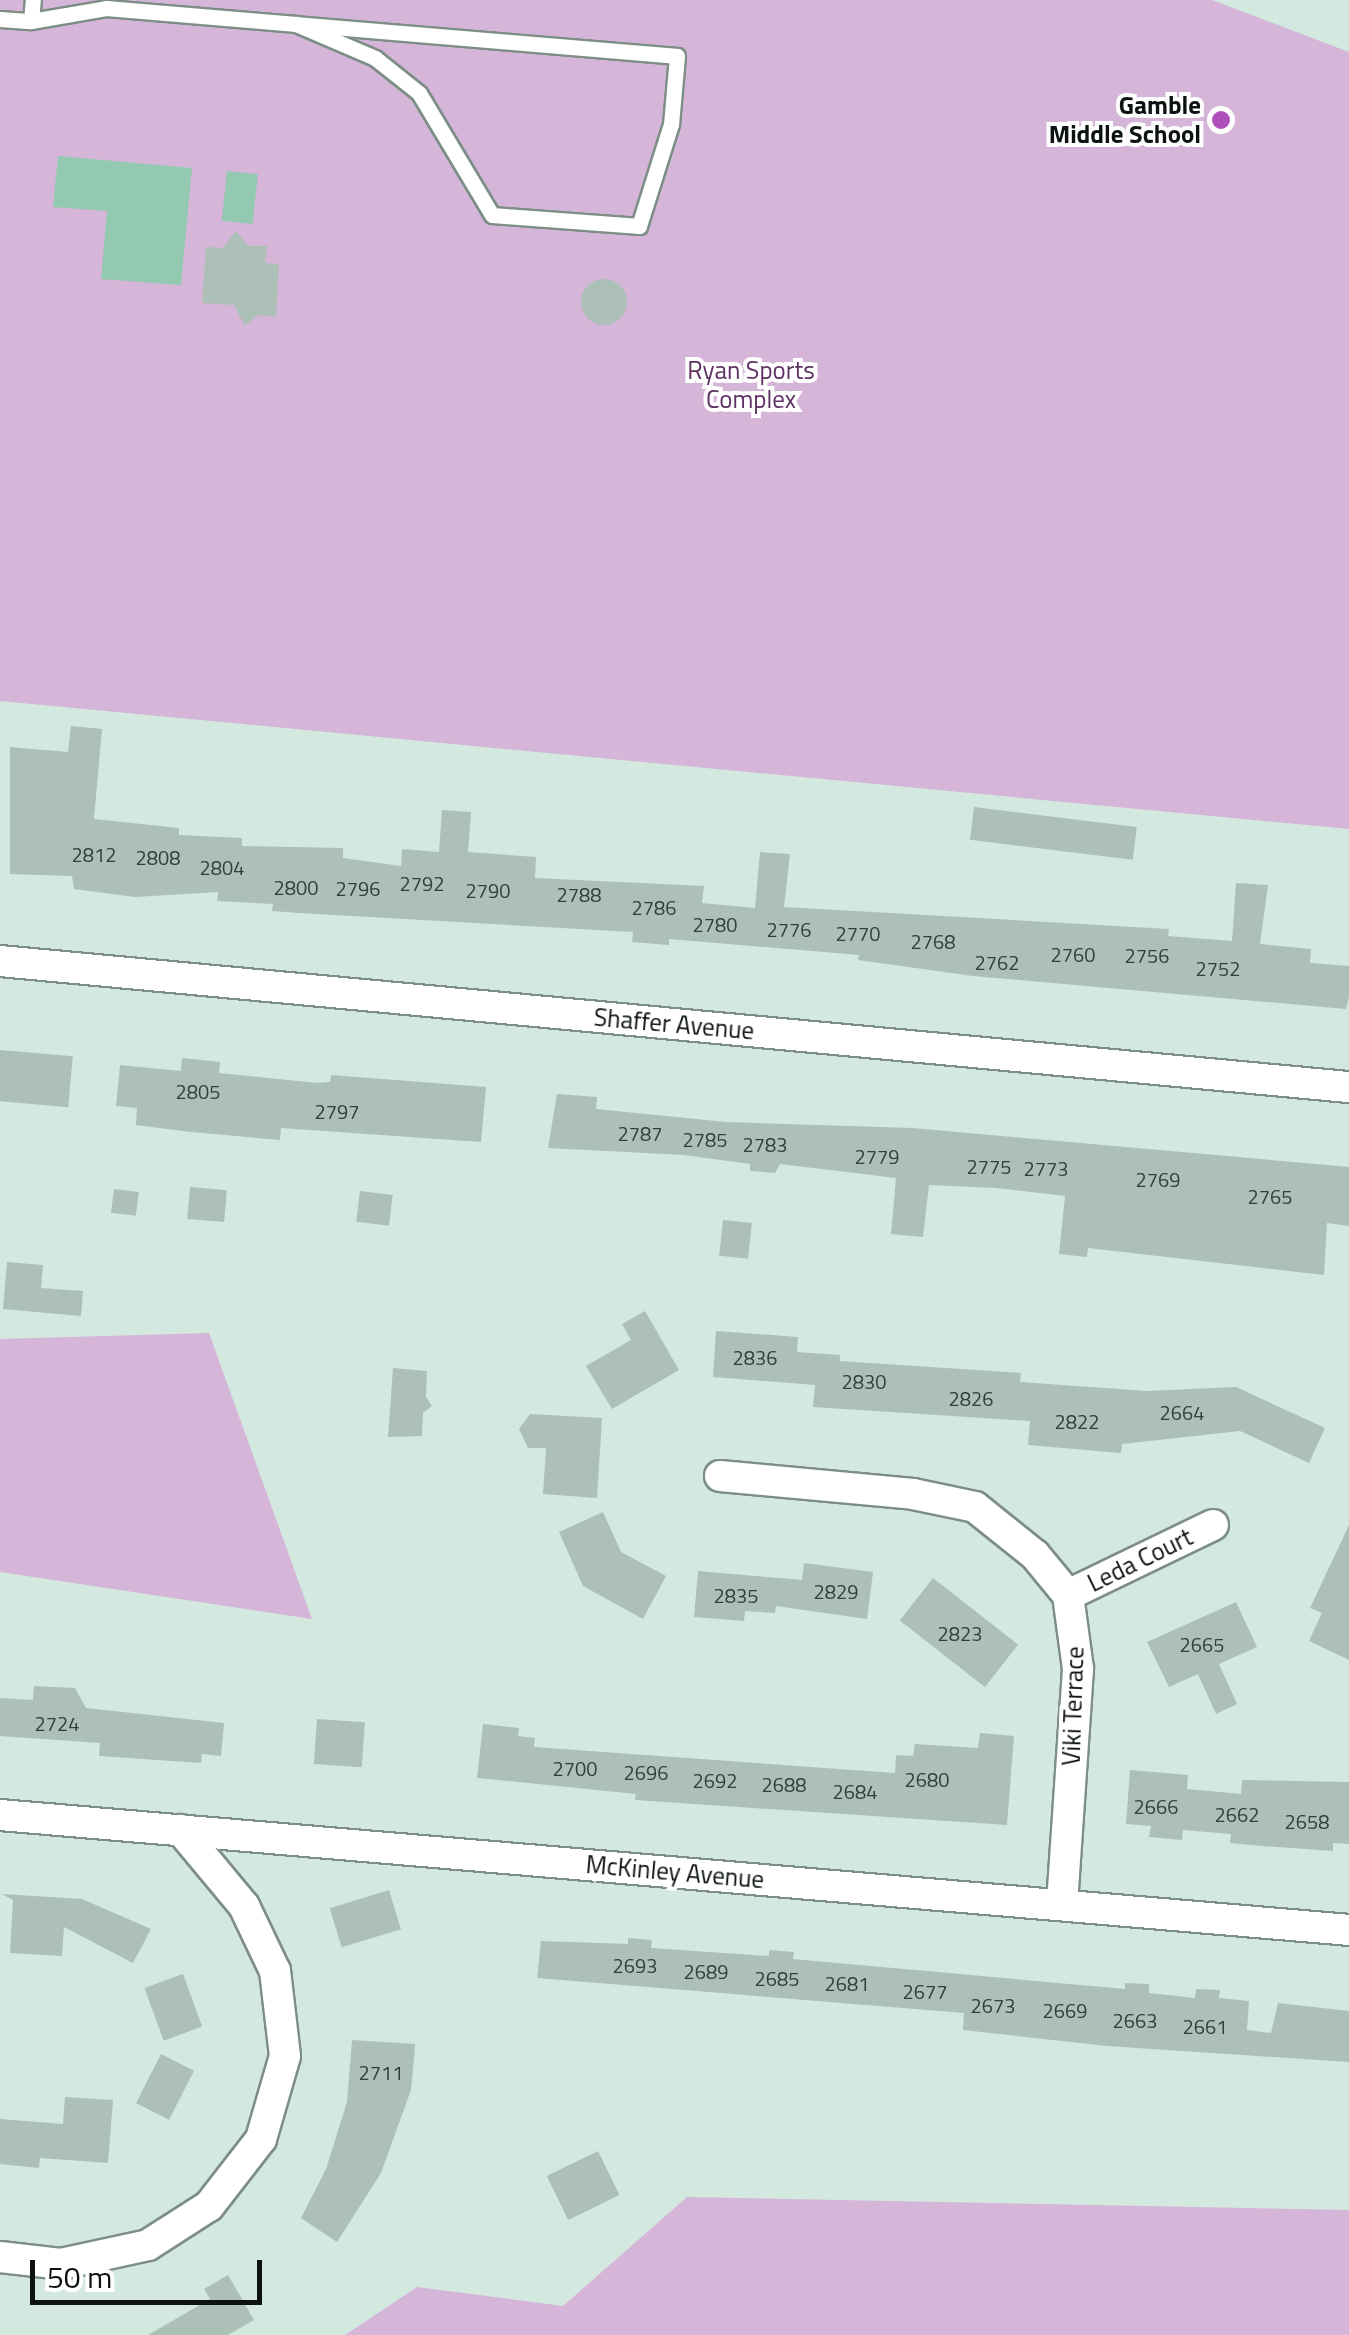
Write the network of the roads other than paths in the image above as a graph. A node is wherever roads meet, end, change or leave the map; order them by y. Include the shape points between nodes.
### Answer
1 (33, 0) edge
2 (0, 20) edge
3 (32, 22) junction
4 (296, 24) junction
5 (0, 961) edge
6 (1349, 1087) edge
7 (720, 1476) dead end
8 (1213, 1525) dead end
9 (1068, 1595) junction
10 (0, 1815) edge
11 (181, 1830) junction
12 (1062, 1904) junction
13 (1349, 1930) edge
14 (0, 2258) edge

1 - 3 lane
2 - 3 lane
3 - 4 lane via 106,8
4 - 4 lane via 375,58 418,93 492,215 639,226 671,124 677,56
5 - 6 street, Shaffer Avenue
7 - 9 street via 912,1494 975,1507 1035,1556
8 - 9 street, Leda Court
9 - 12 street, Viki Terrace via 1078,1669
10 - 11 street, McKinley Avenue
11 - 12 street, McKinley Avenue
11 - 14 street via 244,1906 276,1971 285,2056 261,2138 209,2206 148,2245 61,2264
12 - 13 street, McKinley Avenue

